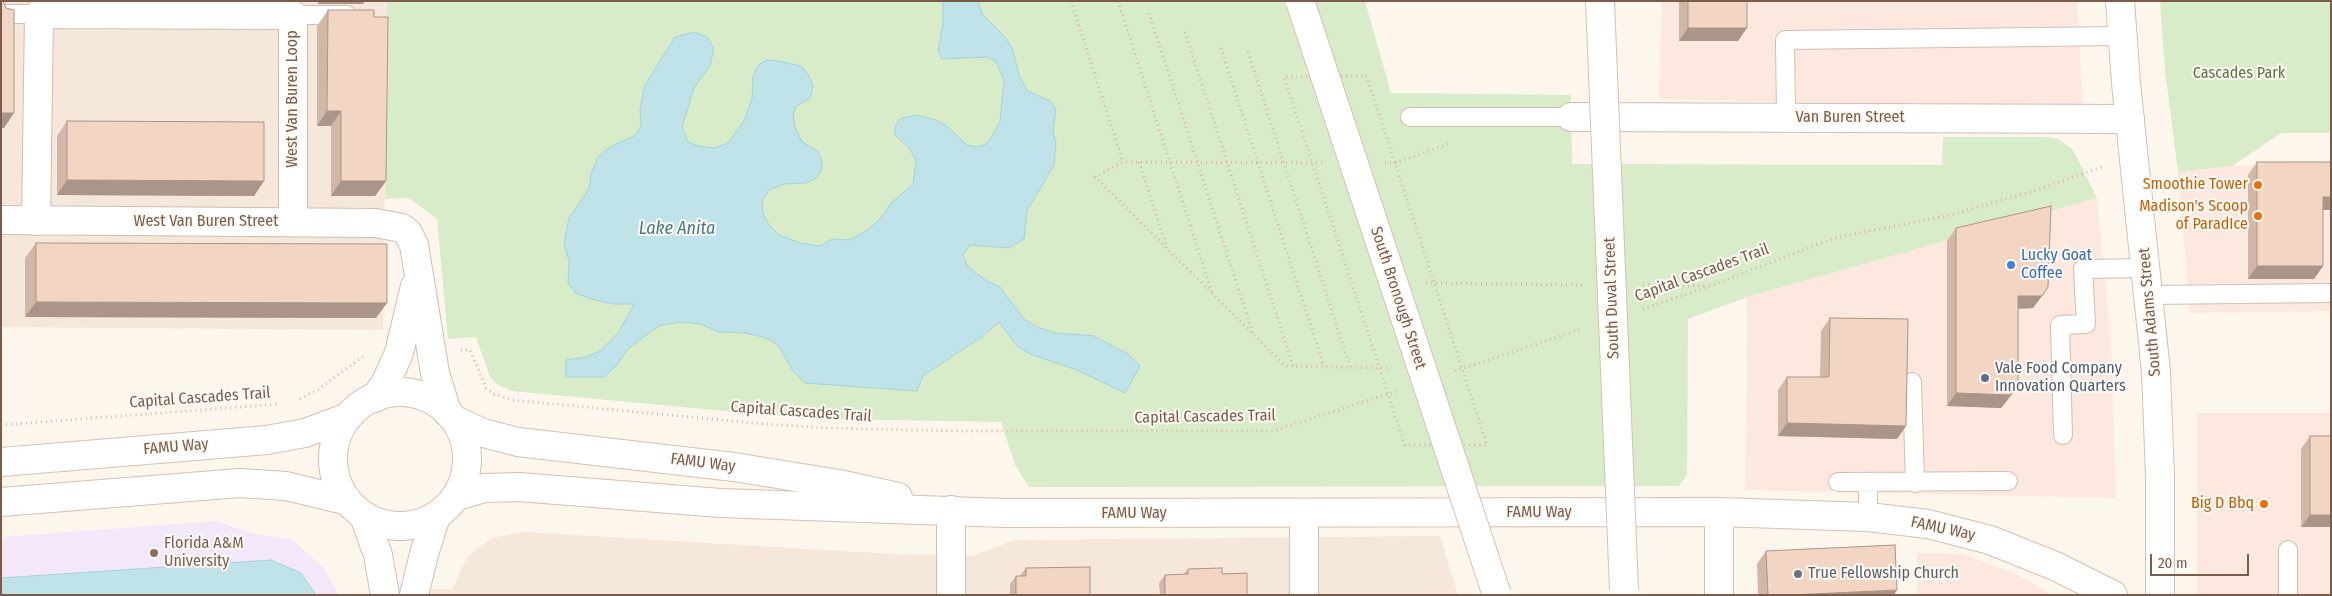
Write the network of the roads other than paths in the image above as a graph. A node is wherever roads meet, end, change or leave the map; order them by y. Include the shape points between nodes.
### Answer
1 (1300, 1) edge
2 (1600, 1) edge
3 (2120, 1) edge
4 (1, 14) edge
5 (39, 14) junction
6 (293, 15) junction
7 (364, 15) edge
8 (2122, 36) junction
9 (1410, 118) dead end
10 (1571, 118) joint
11 (1786, 118) junction
12 (2130, 119) junction
13 (1, 220) edge
14 (36, 221) junction
15 (293, 222) junction
16 (2146, 268) junction
17 (417, 274) junction
18 (2331, 293) edge
19 (2149, 295) junction
20 (1912, 382) dead end
21 (374, 398) junction
22 (451, 416) junction
23 (348, 417) junction
24 (2062, 435) dead end
25 (1, 462) edge
26 (2008, 481) dead end
27 (1838, 482) dead end
28 (1868, 482) junction
29 (1915, 483) junction
30 (457, 496) junction
31 (1, 502) edge
32 (356, 508) junction
33 (950, 510) junction
34 (1719, 512) junction
35 (1304, 513) junction
36 (436, 516) junction
37 (1868, 517) junction
38 (2288, 550) dead end
39 (1625, 592) edge
40 (384, 595) edge
41 (414, 595) edge
42 (951, 595) edge
43 (1304, 595) edge
44 (1497, 595) edge
45 (1719, 595) edge
46 (2113, 595) edge
47 (2160, 595) edge
48 (2288, 595) edge

1 - 44 street, South Bronough Street, bridge
2 - 39 street, South Duval Street, bridge
3 - 8 street, South Adams Street
4 - 5 lane
5 - 6 street, West Van Buren Loop
5 - 14 street
6 - 7 lane
6 - 15 street, West Van Buren Loop
8 - 11 lane via 1785,40
8 - 12 street, South Adams Street
9 - 10 lane
10 - 11 street, Van Buren Street
11 - 12 street, Van Buren Street
12 - 16 street, South Adams Street
13 - 14 street, West Van Buren Street
14 - 15 street, West Van Buren Street
15 - 17 street, West Van Buren Street via 394,226 408,233 414,245
16 - 19 street, South Adams Street
16 - 24 lane via 2083,269 2086,324 2060,325
17 - 21 street via 399,354 386,382
17 - 22 street via 435,373
18 - 19 lane
19 - 47 street, South Adams Street via 2160,476
20 - 29 lane
21 - 22 street, FAMU Way via 400,392 414,394 437,404
21 - 23 street, FAMU Way
22 - 30 street, FAMU Way via 466,445 467,458
22 - 33 street, FAMU Way via 483,432 518,442 771,472 874,491
23 - 25 street, FAMU Way via 305,432 267,440
23 - 32 street, FAMU Way via 335,444 333,459 335,474
26 - 29 lane
27 - 28 lane
28 - 29 lane
28 - 37 lane
30 - 33 street, FAMU Way via 484,488 519,487 720,503
30 - 36 street, FAMU Way
31 - 32 street, FAMU Way via 240,483 286,486
32 - 36 street, FAMU Way via 393,526 408,526
32 - 40 street via 378,556
33 - 35 street, FAMU Way via 1039,514
33 - 42 street
34 - 35 street, FAMU Way
34 - 37 street, FAMU Way
34 - 45 street
35 - 43 street
36 - 41 street
37 - 46 street, FAMU Way via 1928,524 1990,540 2055,566
38 - 48 lane

